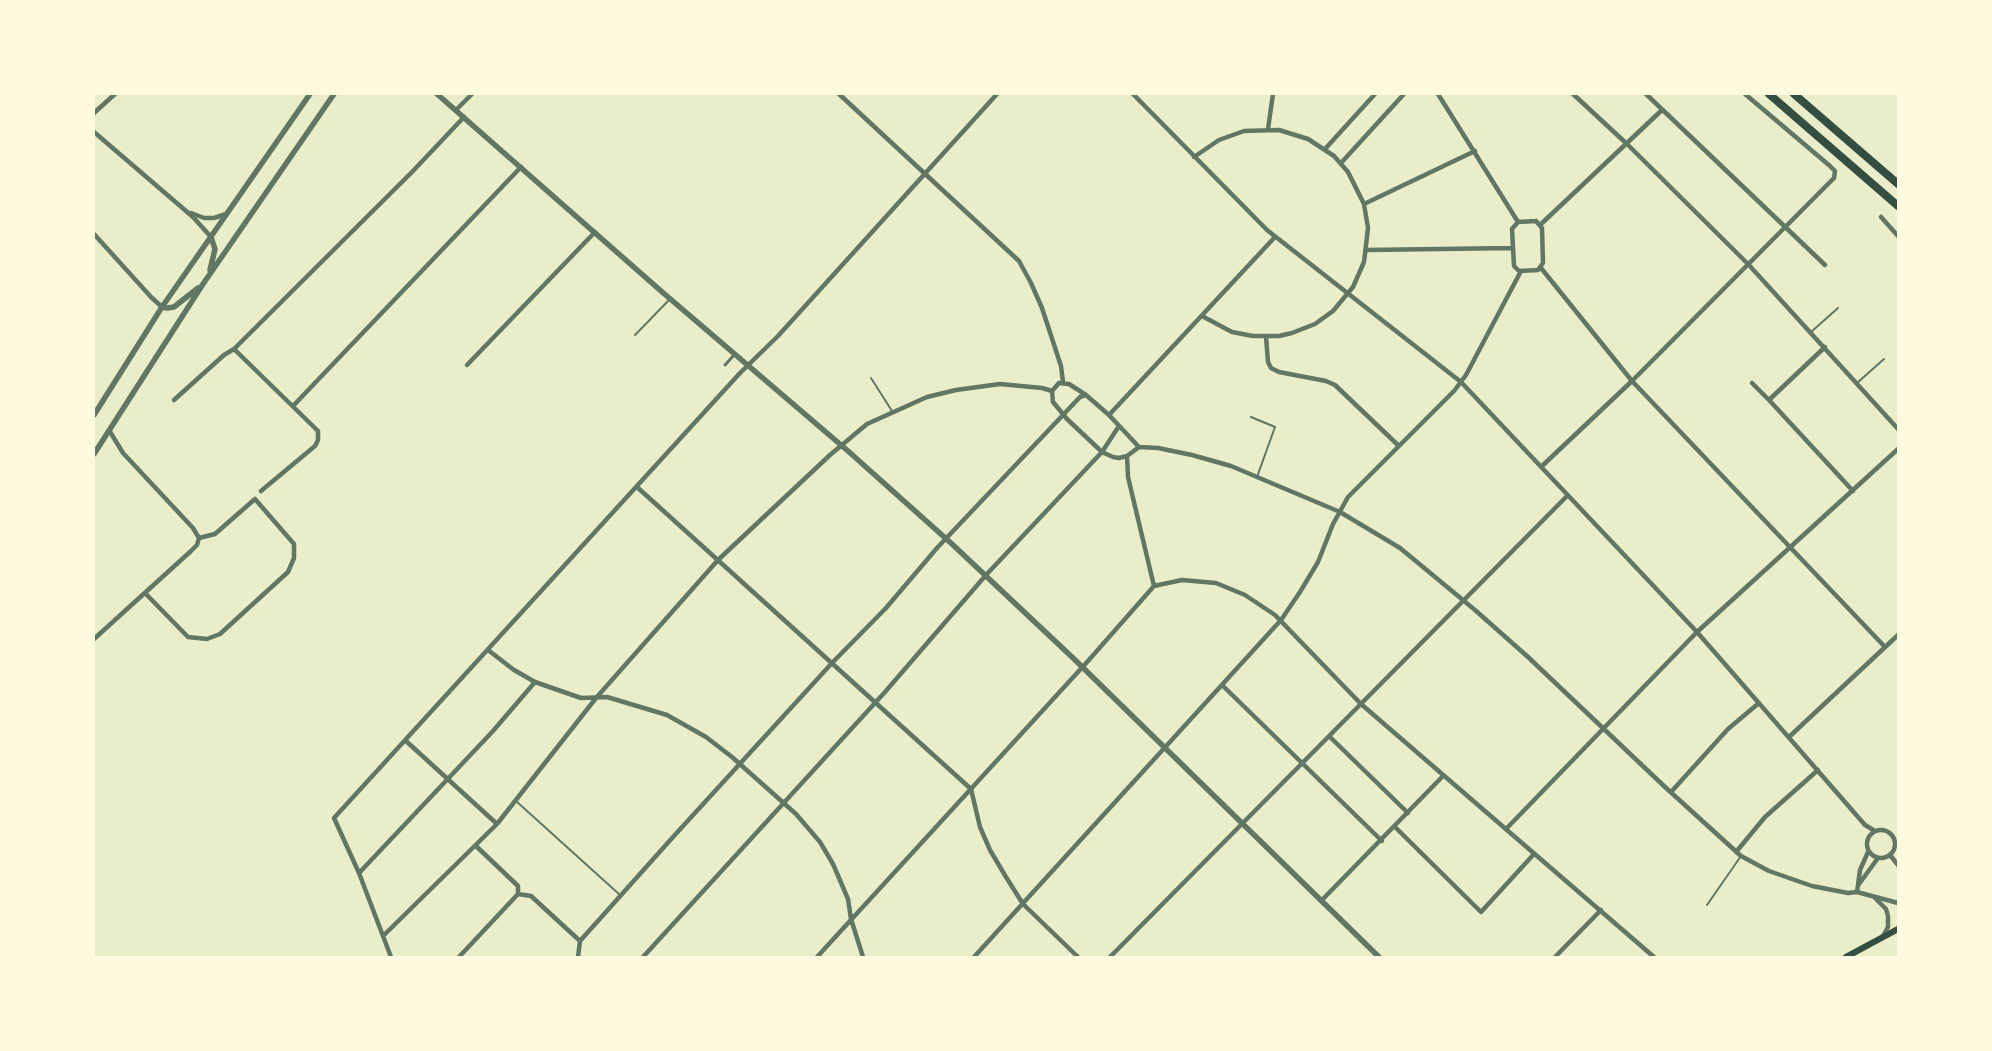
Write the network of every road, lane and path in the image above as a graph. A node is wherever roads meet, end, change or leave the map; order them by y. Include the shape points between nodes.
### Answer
1 (115, 94) edge
2 (310, 94) edge
3 (334, 94) edge
4 (438, 94) edge
5 (472, 94) edge
6 (839, 94) edge
7 (997, 94) edge
8 (1133, 94) edge
9 (1272, 94) edge
10 (1375, 94) edge
11 (1404, 94) edge
12 (1438, 94) edge
13 (1573, 94) edge
14 (1646, 94) edge
15 (1745, 94) edge
16 (1769, 94) edge
17 (1794, 94) edge
18 (456, 110) junction
19 (1662, 110) junction
20 (94, 113) edge
21 (464, 117) junction
22 (1268, 129) junction
23 (94, 132) edge
24 (1627, 144) junction
25 (1325, 149) junction
26 (1475, 151) junction
27 (1194, 157) junction
28 (1341, 163) junction
29 (521, 167) junction
30 (924, 174) junction
31 (1898, 184) edge
32 (1364, 204) junction
33 (1898, 206) edge
34 (183, 209) junction
35 (226, 214) junction
36 (1881, 217) dead end
37 (1518, 222) junction
38 (1540, 225) junction
39 (1785, 227) junction
40 (595, 232) junction
41 (94, 234) edge
42 (1898, 236) edge
43 (211, 237) junction
44 (1275, 237) junction
45 (1513, 248) junction
46 (1367, 250) junction
47 (1748, 264) junction
48 (1825, 265) dead end
49 (1541, 268) junction
50 (1521, 271) junction
51 (209, 274) junction
52 (203, 284) junction
53 (1349, 293) junction
54 (670, 298) junction
55 (162, 307) junction
56 (1838, 308) dead end
57 (1202, 316) junction
58 (1810, 332) junction
59 (635, 335) dead end
60 (1266, 337) junction
61 (1825, 347) junction
62 (234, 348) junction
63 (735, 354) junction
64 (1884, 359) dead end
65 (725, 364) dead end
66 (748, 365) junction
67 (467, 366) dead end
68 (871, 378) dead end
69 (1632, 380) junction
70 (1063, 382) junction
71 (1461, 382) junction
72 (1752, 383) dead end
73 (1857, 383) junction
74 (1052, 390) junction
75 (1086, 395) junction
76 (174, 400) dead end
77 (1769, 400) junction
78 (293, 406) junction
79 (892, 411) junction
80 (94, 415) edge
81 (1064, 415) junction
82 (1110, 415) junction
83 (1251, 417) dead end
84 (1119, 426) junction
85 (1898, 429) edge
86 (109, 430) junction
87 (842, 446) junction
88 (1400, 446) junction
89 (1139, 447) junction
90 (1898, 449) edge
91 (1102, 452) junction
92 (94, 454) edge
93 (1127, 456) junction
94 (1541, 467) junction
95 (1257, 477) junction
96 (637, 487) junction
97 (261, 491) dead end
98 (1852, 491) junction
99 (1568, 495) junction
100 (1340, 512) junction
101 (199, 538) junction
102 (946, 538) junction
103 (1791, 547) junction
104 (718, 560) junction
105 (986, 575) junction
106 (1154, 586) junction
107 (145, 593) junction
108 (1465, 601) junction
109 (1280, 620) junction
110 (94, 630) edge
111 (1698, 632) junction
112 (98, 635) junction
113 (1898, 635) edge
114 (94, 639) edge
115 (1885, 647) junction
116 (488, 650) junction
117 (832, 663) junction
118 (1082, 667) junction
119 (535, 682) junction
120 (1222, 685) junction
121 (596, 698) junction
122 (876, 702) junction
123 (1759, 703) junction
124 (1361, 704) junction
125 (1604, 729) junction
126 (1330, 737) junction
127 (1789, 737) junction
128 (406, 740) junction
129 (1165, 748) junction
130 (1303, 763) junction
131 (740, 765) junction
132 (1818, 770) junction
133 (1443, 776) junction
134 (448, 778) junction
135 (971, 789) junction
136 (1671, 792) junction
137 (516, 801) junction
138 (784, 804) junction
139 (1408, 813) junction
140 (497, 824) junction
141 (1243, 824) junction
142 (1395, 827) junction
143 (1506, 829) junction
144 (1875, 831) junction
145 (1382, 841) junction
146 (476, 846) junction
147 (1868, 850) junction
148 (1736, 852) junction
149 (1534, 854) junction
150 (1890, 855) junction
151 (1741, 856) junction
152 (1878, 858) junction
153 (1898, 865) edge
154 (359, 873) junction
155 (1858, 885) junction
156 (1857, 892) junction
157 (518, 894) junction
158 (620, 896) junction
159 (1874, 897) junction
160 (1321, 901) junction
161 (1898, 903) edge
162 (1023, 904) junction
163 (1707, 905) dead end
164 (1601, 910) junction
165 (850, 919) junction
166 (1898, 929) edge
167 (383, 936) junction
168 (1882, 938) junction
169 (580, 941) junction
170 (1856, 955) edge
171 (391, 957) edge
172 (459, 957) edge
173 (578, 957) edge
174 (643, 957) edge
175 (817, 957) edge
176 (864, 957) edge
177 (974, 957) edge
178 (1078, 957) edge
179 (1110, 957) edge
180 (1379, 957) edge
181 (1555, 957) edge
182 (1654, 957) edge
183 (1846, 957) edge

1 - 20 street
2 - 35 street
3 - 51 street
4 - 18 street
5 - 18 street
6 - 30 street
7 - 30 street
8 - 27 street
9 - 22 street
10 - 25 street
11 - 28 street
12 - 26 street
13 - 24 street
14 - 19 street
15 - 39 street via 1835,173 1833,179
16 - 33 highway
17 - 31 highway
18 - 21 street
19 - 24 street
19 - 39 street
21 - 29 street
21 - 62 street
22 - 25 street via 1299,135
22 - 27 street via 1233,134
23 - 34 street
24 - 38 street
24 - 47 street
25 - 28 street
26 - 32 street
26 - 37 street
27 - 44 street
28 - 32 street via 1354,180
29 - 40 street
29 - 78 street
30 - 66 street
30 - 70 street via 1018,261 1042,308
32 - 46 street
34 - 35 street via 204,218
34 - 43 street
35 - 43 street
36 - 42 street
37 - 38 street via 1534,221
37 - 45 street via 1512,228
38 - 49 street via 1544,260
39 - 47 street
39 - 48 street
40 - 54 street
40 - 67 street
41 - 55 street
43 - 51 street via 215,249
43 - 55 street
44 - 53 street
44 - 57 street
45 - 46 street
45 - 50 street via 1514,266
46 - 53 street via 1362,269
47 - 58 street
47 - 69 street
49 - 50 street
49 - 69 street
50 - 71 street
51 - 52 street
52 - 55 street via 174,307
52 - 86 street
53 - 60 street via 1333,311 1315,324 1292,333
53 - 71 street
54 - 59 lane
54 - 63 street
55 - 80 street
56 - 58 lane
57 - 60 street via 1232,332
57 - 82 street
58 - 61 street
60 - 88 street via 1271,368 1335,385
61 - 73 street
61 - 77 street
62 - 76 street
62 - 78 street
63 - 65 street
63 - 66 street
64 - 73 lane
66 - 87 street
66 - 96 street
68 - 79 lane
69 - 94 street
69 - 103 street
70 - 74 street
70 - 75 street
71 - 88 street
71 - 94 street
72 - 77 street
73 - 85 street
74 - 79 street via 1000,384 975,387 927,397
74 - 81 street via 1053,402
75 - 81 street via 1080,397
75 - 82 street
77 - 98 street
78 - 97 street via 318,431 318,440
79 - 87 street via 866,424
81 - 91 street
81 - 102 street
82 - 84 street
83 - 95 lane via 1275,427
84 - 89 street
84 - 91 street
86 - 92 street
86 - 101 street via 128,459
87 - 102 street
87 - 104 street
88 - 100 street via 1348,498
89 - 93 street
89 - 95 street via 1192,455
90 - 98 street
91 - 93 street via 1116,458
91 - 105 street
93 - 106 street via 1128,477
94 - 99 street
95 - 100 street
96 - 104 street
96 - 116 street
98 - 103 street
99 - 108 street
99 - 111 street
100 - 108 street via 1400,548
100 - 109 street via 1318,562
101 - 107 street via 191,551
101 - 107 street via 215,534 255,499 294,544 294,558 288,572 220,634 207,639 188,637
102 - 105 street
102 - 117 street via 886,608
103 - 111 street
103 - 115 street
104 - 117 street
104 - 121 street
105 - 118 street
105 - 122 street
106 - 109 street via 1182,580 1216,583 1245,595
106 - 118 street
107 - 112 street
108 - 124 street
108 - 125 street
109 - 120 street
109 - 124 street
110 - 112 street
111 - 123 street
111 - 125 street
112 - 114 street
113 - 115 street
115 - 127 street
116 - 119 street
116 - 128 street
117 - 122 street
117 - 131 street
118 - 129 street
118 - 135 street
119 - 121 street via 581,698
119 - 134 street
120 - 129 street
120 - 130 street
121 - 131 street via 620,700 667,715 706,737
121 - 137 street
122 - 135 street
122 - 138 street
123 - 127 street
123 - 136 street via 1728,729
124 - 126 street
124 - 133 street
125 - 136 street
125 - 143 street
126 - 130 street
126 - 139 street
127 - 132 street
128 - 134 street
128 - 154 street via 334,818
129 - 141 street
129 - 162 street
130 - 141 street
130 - 145 street
131 - 138 street
131 - 158 street
132 - 144 street via 1865,825
132 - 148 street via 1764,817
133 - 139 street
133 - 143 street
134 - 140 street
134 - 154 street
135 - 162 street via 980,827 990,850
135 - 165 street
136 - 148 street
137 - 140 street
137 - 158 lane
138 - 165 street via 820,842 833,864 848,899
138 - 174 street
139 - 142 street
140 - 146 street
141 - 160 street
141 - 179 street
142 - 145 street
142 - 149 street via 1481,912
143 - 149 street
144 - 147 street via 1868,838
144 - 150 street via 1885,831 1893,838
145 - 160 street
146 - 157 street via 518,886
146 - 167 street
147 - 152 street
147 - 155 street
148 - 151 street
149 - 164 street
150 - 152 street
150 - 153 street
151 - 156 street via 1769,871 1812,886
151 - 163 lane
152 - 155 street
154 - 167 street
155 - 156 street
156 - 159 street
157 - 169 street via 531,896
157 - 172 street
158 - 169 street
159 - 161 street
159 - 168 street via 1888,916 1888,926
160 - 180 street
162 - 177 street
162 - 178 street
164 - 181 street
164 - 182 street
165 - 175 street
165 - 176 street
166 - 168 main road
167 - 171 street
168 - 170 main road
169 - 173 street
170 - 183 main road

